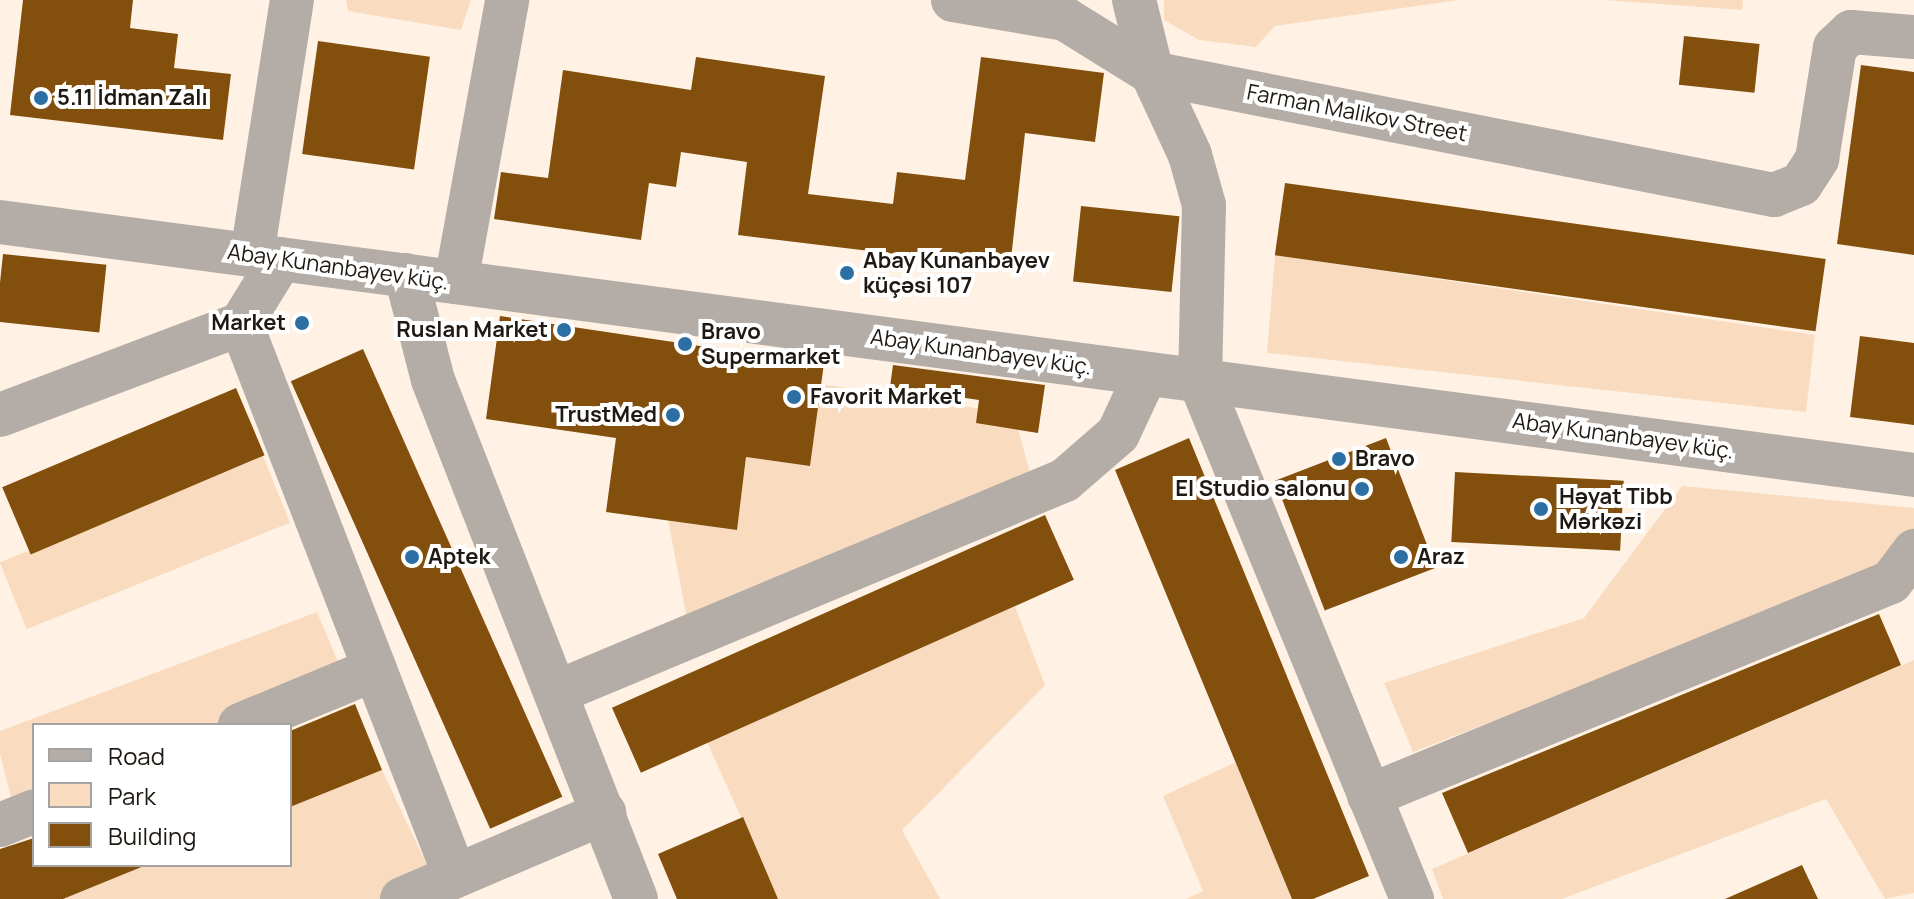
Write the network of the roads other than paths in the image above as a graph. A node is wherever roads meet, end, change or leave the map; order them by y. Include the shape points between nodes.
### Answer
1 (292, 0) edge
2 (507, 0) edge
3 (953, 0) edge
4 (1134, 0) edge
5 (1893, 23) edge
6 (1152, 73) junction
7 (0, 222) edge
8 (267, 257) junction
9 (406, 275) junction
10 (456, 282) junction
11 (241, 324) junction
12 (1146, 374) junction
13 (1200, 381) junction
14 (2, 407) edge
15 (1914, 475) edge
16 (1914, 551) edge
17 (375, 669) junction
18 (557, 692) junction
19 (245, 723) edge
20 (1369, 796) junction
21 (32, 812) edge
22 (604, 813) junction
23 (0, 825) edge
24 (455, 876) junction
25 (402, 899) edge
26 (636, 899) edge
27 (1412, 899) edge

1 - 8 street
2 - 10 street
3 - 6 street, Farman Malikov Street via 1065,19
4 - 6 street
5 - 6 street, Farman Malikov Street via 1851,32 1835,47 1817,159 1801,184 1774,195
6 - 13 street via 1190,155 1204,205
7 - 8 street, Abay Kunanbayev küç.
8 - 9 street, Abay Kunanbayev küç.
8 - 11 street
9 - 10 street, Abay Kunanbayev küç.
9 - 18 street via 433,380
10 - 12 street, Abay Kunanbayev küç.
11 - 14 street
11 - 17 street
12 - 13 street, Abay Kunanbayev küç.
12 - 18 street via 1118,434 1065,480
13 - 15 street, Abay Kunanbayev küç.
13 - 20 street
16 - 20 street via 1891,582
17 - 19 street
17 - 24 street
18 - 22 street
20 - 27 street
21 - 23 street
22 - 24 street
22 - 26 street
24 - 25 street

